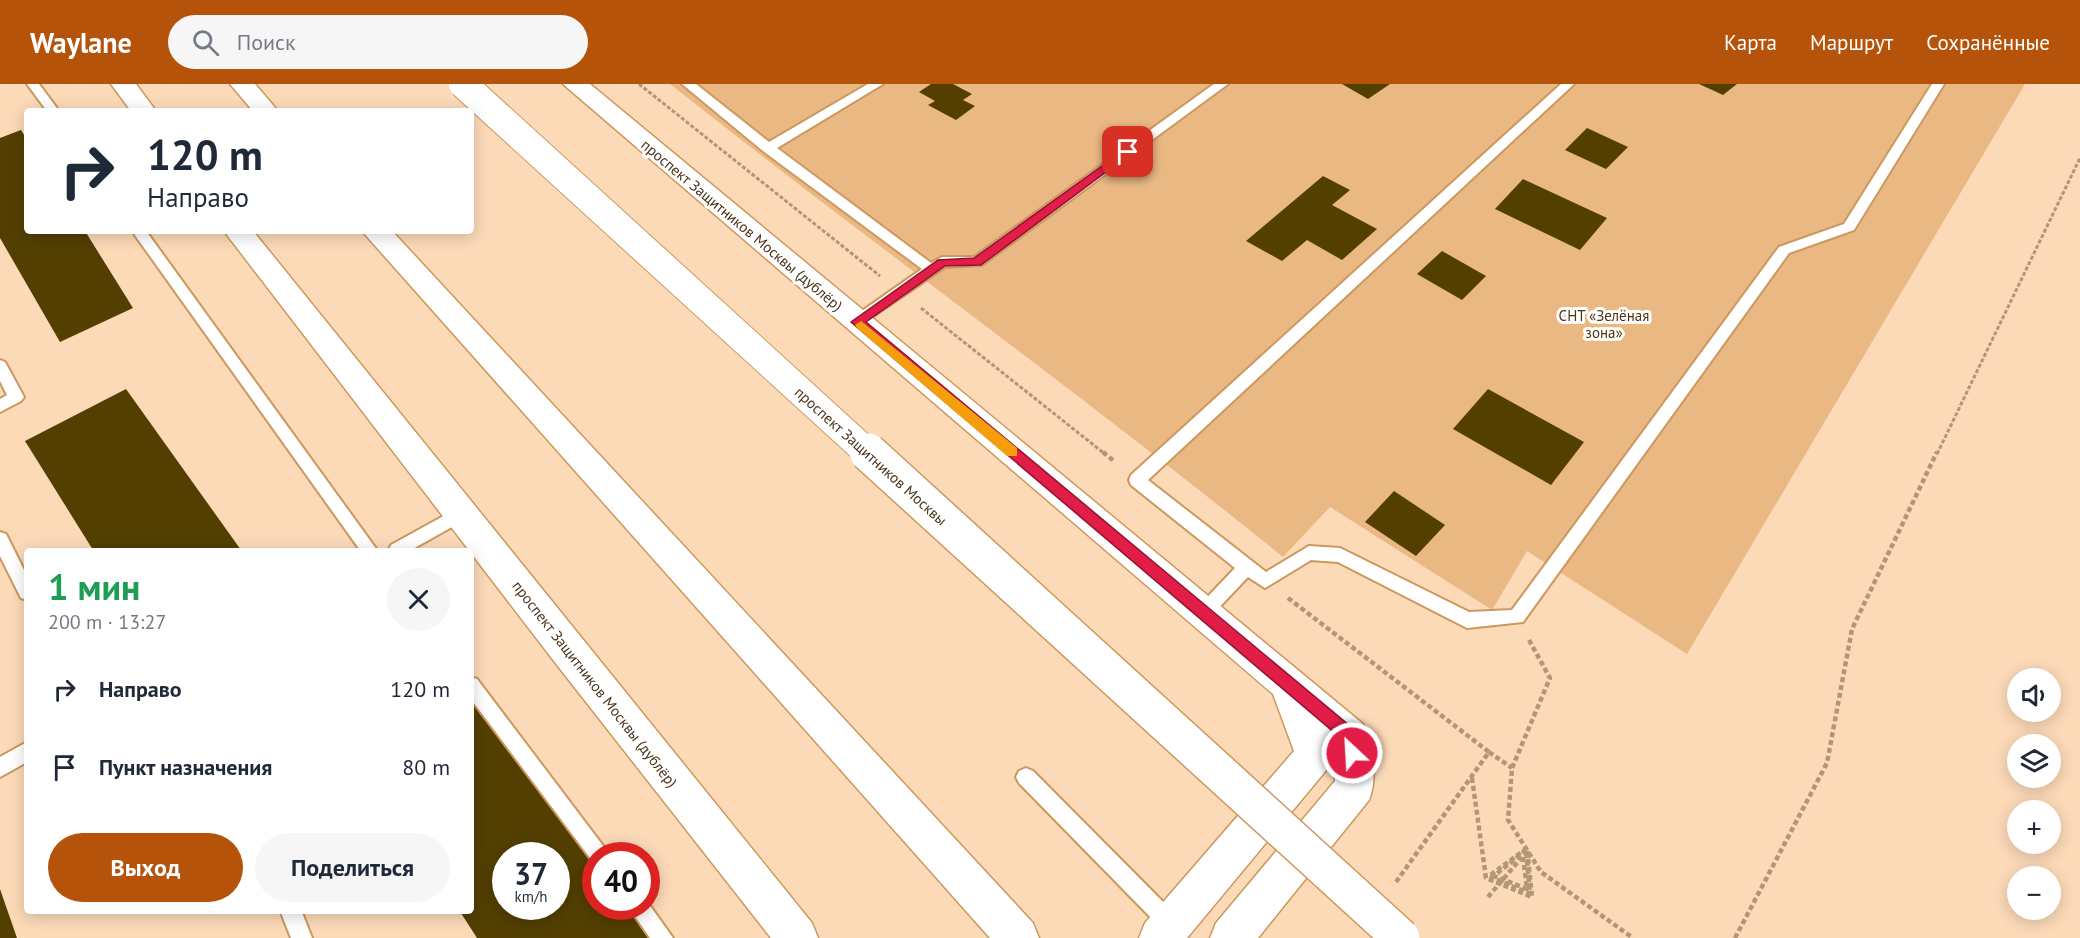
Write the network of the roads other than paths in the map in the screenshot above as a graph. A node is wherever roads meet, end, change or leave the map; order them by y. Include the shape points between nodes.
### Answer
1 (33, 84) edge
2 (123, 84) edge
3 (242, 84) edge
4 (463, 84) edge
5 (575, 84) edge
6 (688, 84) edge
7 (877, 84) edge
8 (1222, 84) edge
9 (1568, 84) edge
10 (1938, 84) edge
11 (51, 108) edge
12 (142, 108) edge
13 (263, 108) edge
14 (768, 148) junction
15 (141, 234) edge
16 (240, 234) edge
17 (379, 234) edge
18 (932, 270) junction
19 (857, 322) junction
20 (0, 366) edge
21 (0, 406) edge
22 (460, 514) junction
23 (0, 539) edge
24 (368, 548) edge
25 (400, 548) edge
26 (1247, 567) junction
27 (24, 587) edge
28 (1203, 613) junction
29 (1288, 685) junction
30 (474, 689) edge
31 (24, 754) edge
32 (0, 768) edge
33 (1026, 777) dead end
34 (590, 842) edge
35 (292, 914) edge
36 (650, 920) edge
37 (1166, 931) edge
38 (302, 938) edge
39 (663, 938) edge
40 (797, 938) edge
41 (1018, 938) edge
42 (1231, 938) edge
43 (1401, 938) edge

1 - 11 lane
2 - 12 street
3 - 13 street
4 - 43 street, проспект Защитников Москвы, bridge
5 - 19 street, проспект Защитников Москвы (дублёр)
6 - 14 lane
7 - 14 lane
8 - 18 lane via 977,262 942,262
9 - 26 lane via 1137,480
10 - 26 lane via 1849,227 1784,250 1517,616 1467,620 1340,555 1309,553 1265,581
14 - 18 lane
15 - 24 lane
16 - 22 street, проспект Защитников Москвы (дублёр)
17 - 41 street
18 - 19 lane
19 - 28 street, проспект Защитников Москвы (дублёр)
20 - 21 lane via 16,397
22 - 25 lane
22 - 40 street, проспект Защитников Москвы (дублёр)
23 - 27 lane
26 - 28 lane
28 - 29 street, проспект Защитников Москвы (дублёр)
29 - 37 street via 1316,755
29 - 42 street, проспект Защитников Москвы (дублёр) via 1350,736 1355,787
30 - 34 lane
31 - 32 lane
33 - 37 lane
35 - 38 lane
36 - 39 lane

